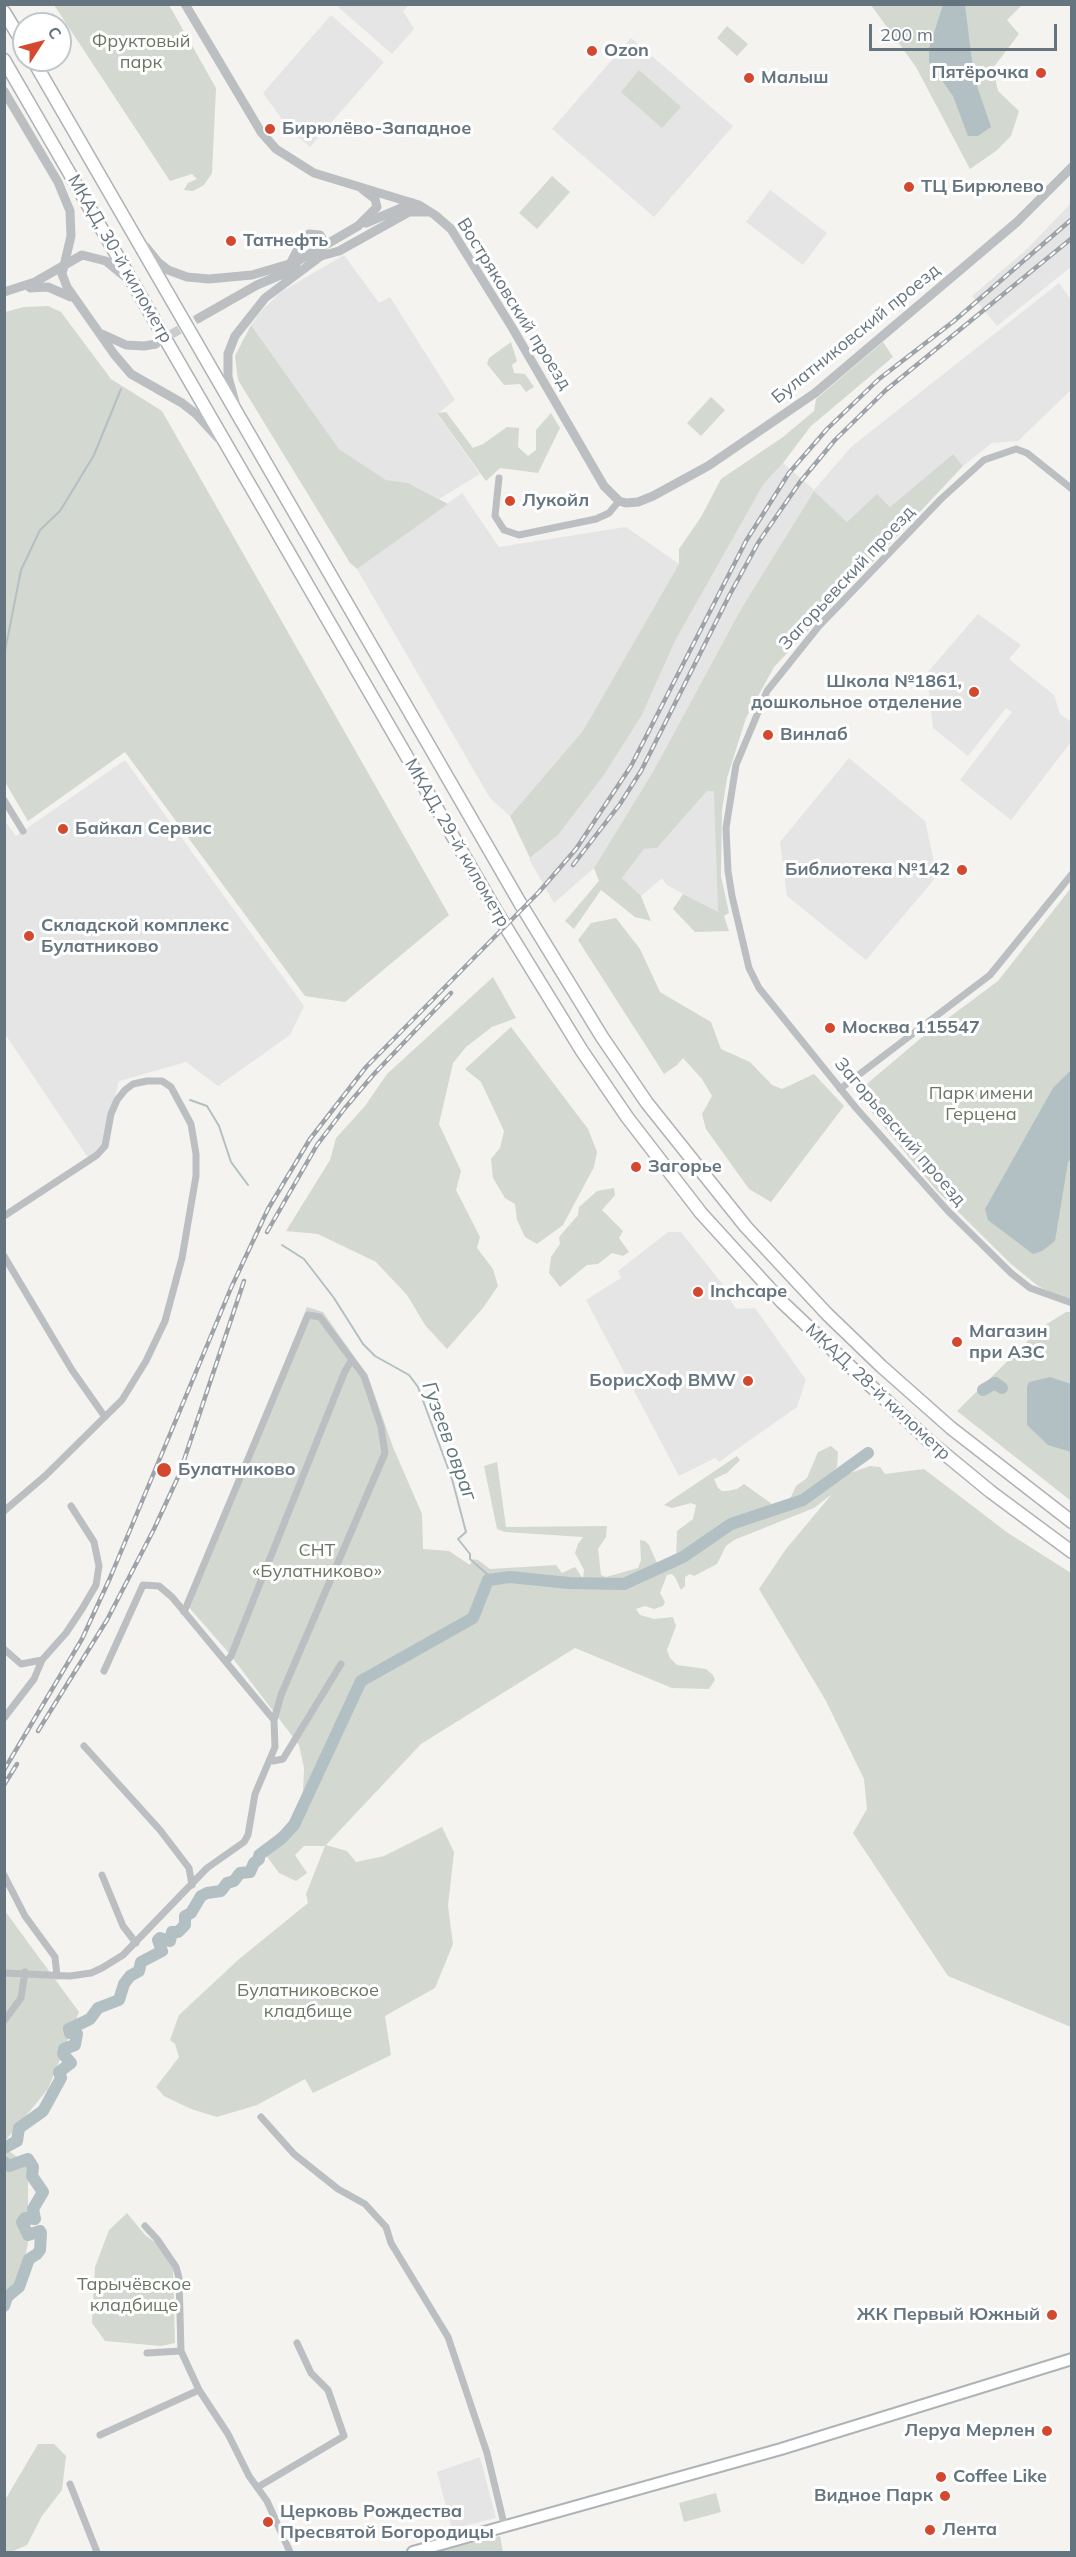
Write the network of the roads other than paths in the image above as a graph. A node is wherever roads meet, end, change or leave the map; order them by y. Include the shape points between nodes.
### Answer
1 (185, 4) edge
2 (4, 12) edge
3 (12, 25) edge
4 (4, 60) edge
5 (40, 72) edge
6 (4, 91) edge
7 (1071, 167) edge
8 (358, 186) junction
9 (407, 203) junction
10 (119, 209) junction
11 (432, 213) junction
12 (391, 221) junction
13 (358, 226) junction
14 (324, 246) junction
15 (321, 256) junction
16 (291, 262) junction
17 (310, 263) junction
18 (65, 264) junction
19 (266, 281) junction
20 (7, 291) edge
21 (78, 304) junction
22 (199, 318) tunnel mouth
23 (92, 323) junction
24 (159, 327) junction
25 (156, 344) tunnel mouth
26 (255, 445) junction
27 (235, 458) junction
28 (500, 478) dead end
29 (1071, 489) edge
30 (617, 504) junction
31 (4, 800) edge
32 (23, 831) dead end
33 (1071, 874) edge
34 (840, 1089) junction
35 (720, 1197) joint
36 (701, 1213) joint
37 (4, 1216) edge
38 (4, 1256) edge
39 (1071, 1303) edge
40 (351, 1361) junction
41 (105, 1417) junction
42 (71, 1506) dead end
43 (4, 1511) edge
44 (1071, 1522) edge
45 (1071, 1552) edge
46 (184, 1612) junction
47 (4, 1648) edge
48 (42, 1660) junction
49 (227, 1661) junction
50 (341, 1664) dead end
51 (104, 1671) dead end
52 (4, 1718) edge
53 (274, 1720) junction
54 (84, 1746) dead end
55 (272, 1758) junction
56 (4, 1875) edge
57 (102, 1875) dead end
58 (192, 1885) junction
59 (136, 1942) junction
60 (4, 1972) edge
61 (25, 1972) junction
62 (57, 1976) junction
63 (4, 2021) edge
64 (261, 2117) dead end
65 (145, 2226) dead end
66 (297, 2343) dead end
67 (181, 2352) junction
68 (147, 2353) dead end
69 (1071, 2359) edge
70 (199, 2390) junction
71 (100, 2435) dead end
72 (70, 2484) dead end
73 (258, 2487) junction
74 (505, 2528) junction
75 (97, 2553) edge
76 (290, 2553) edge
77 (413, 2553) edge

1 - 8 street, Востряковский проезд via 269,142 314,173
2 - 3 highway
4 - 24 highway, МКАД, 30-й километр
5 - 10 highway, МКАД, 30-й километр
6 - 18 street via 58,182 70,211 71,236
7 - 30 street, Булатниковский проезд via 980,254 805,400 727,454 675,484 638,502
8 - 9 street, Востряковский проезд
8 - 13 street via 375,199 377,207
9 - 11 street, Востряковский проезд
9 - 12 street
9 - 13 street
10 - 16 street via 158,262 176,274 197,279 252,275
10 - 26 highway, МКАД, 30-й километр
11 - 12 street via 409,212
11 - 30 street, Востряковский проезд via 451,229 468,253
12 - 15 street via 339,251
13 - 14 street
14 - 15 street
14 - 16 street
14 - 16 street via 320,235 309,234
15 - 17 street
16 - 19 street
17 - 19 street
17 - 26 street via 265,298 243,325 228,354 231,390
18 - 20 street via 35,282
18 - 21 street via 64,280
18 - 24 street via 89,255 114,265
19 - 22 street
20 - 21 street via 48,287 67,294
21 - 23 street
23 - 25 street via 116,342
23 - 27 street via 131,374 196,414
24 - 27 highway, МКАД, 30-й километр
26 - 35 highway, МКАД, 29-й километр via 562,973 647,1103
27 - 36 highway, МКАД, 29-й километр via 541,985 627,1117
28 - 30 street, Булатниковский проезд via 495,516 504,530 519,535 603,517
29 - 34 street, Загорьевский проезд via 1022,450 984,460 941,499 800,647 767,691 748,732 732,782 726,828 728,871 739,931 759,988
31 - 32 street
33 - 34 street via 990,975
34 - 39 street, Загорьевский проезд via 916,1177 1006,1268 1035,1291
35 - 44 highway, МКАД, 28-й километр via 792,1278 880,1366 974,1448
36 - 45 highway, МКАД, 28-й километр via 782,1302 898,1414
37 - 41 street via 97,1155 105,1146 111,1114 125,1090 133,1084 162,1081 171,1087 191,1124 196,1154 182,1258 165,1321 146,1361 122,1400
38 - 41 street
40 - 46 street via 320,1317 308,1315
40 - 49 street
40 - 53 street via 364,1376 385,1453 281,1695
41 - 43 street
42 - 48 street via 94,1542 98,1580 82,1609
46 - 49 street
46 - 51 street via 159,1586 143,1585
47 - 48 street via 21,1664
48 - 52 street via 34,1679
49 - 53 street
50 - 55 street via 283,1759
53 - 55 street
54 - 58 street via 160,1830 189,1868
55 - 58 street via 255,1794 244,1842 207,1868
56 - 62 street via 25,1916 55,1957
57 - 59 street via 115,1911
58 - 59 street
59 - 62 street via 123,1955 91,1973
60 - 61 street
61 - 62 street
61 - 63 street via 21,1998
64 - 74 street via 294,2154 338,2189 365,2204 386,2227 391,2243 448,2337 487,2453
65 - 67 street via 176,2267
66 - 73 street via 311,2373 328,2390 344,2436
67 - 68 street
67 - 70 street
69 - 74 main road
70 - 71 street
70 - 73 street
72 - 75 street
73 - 76 street
74 - 77 main road

